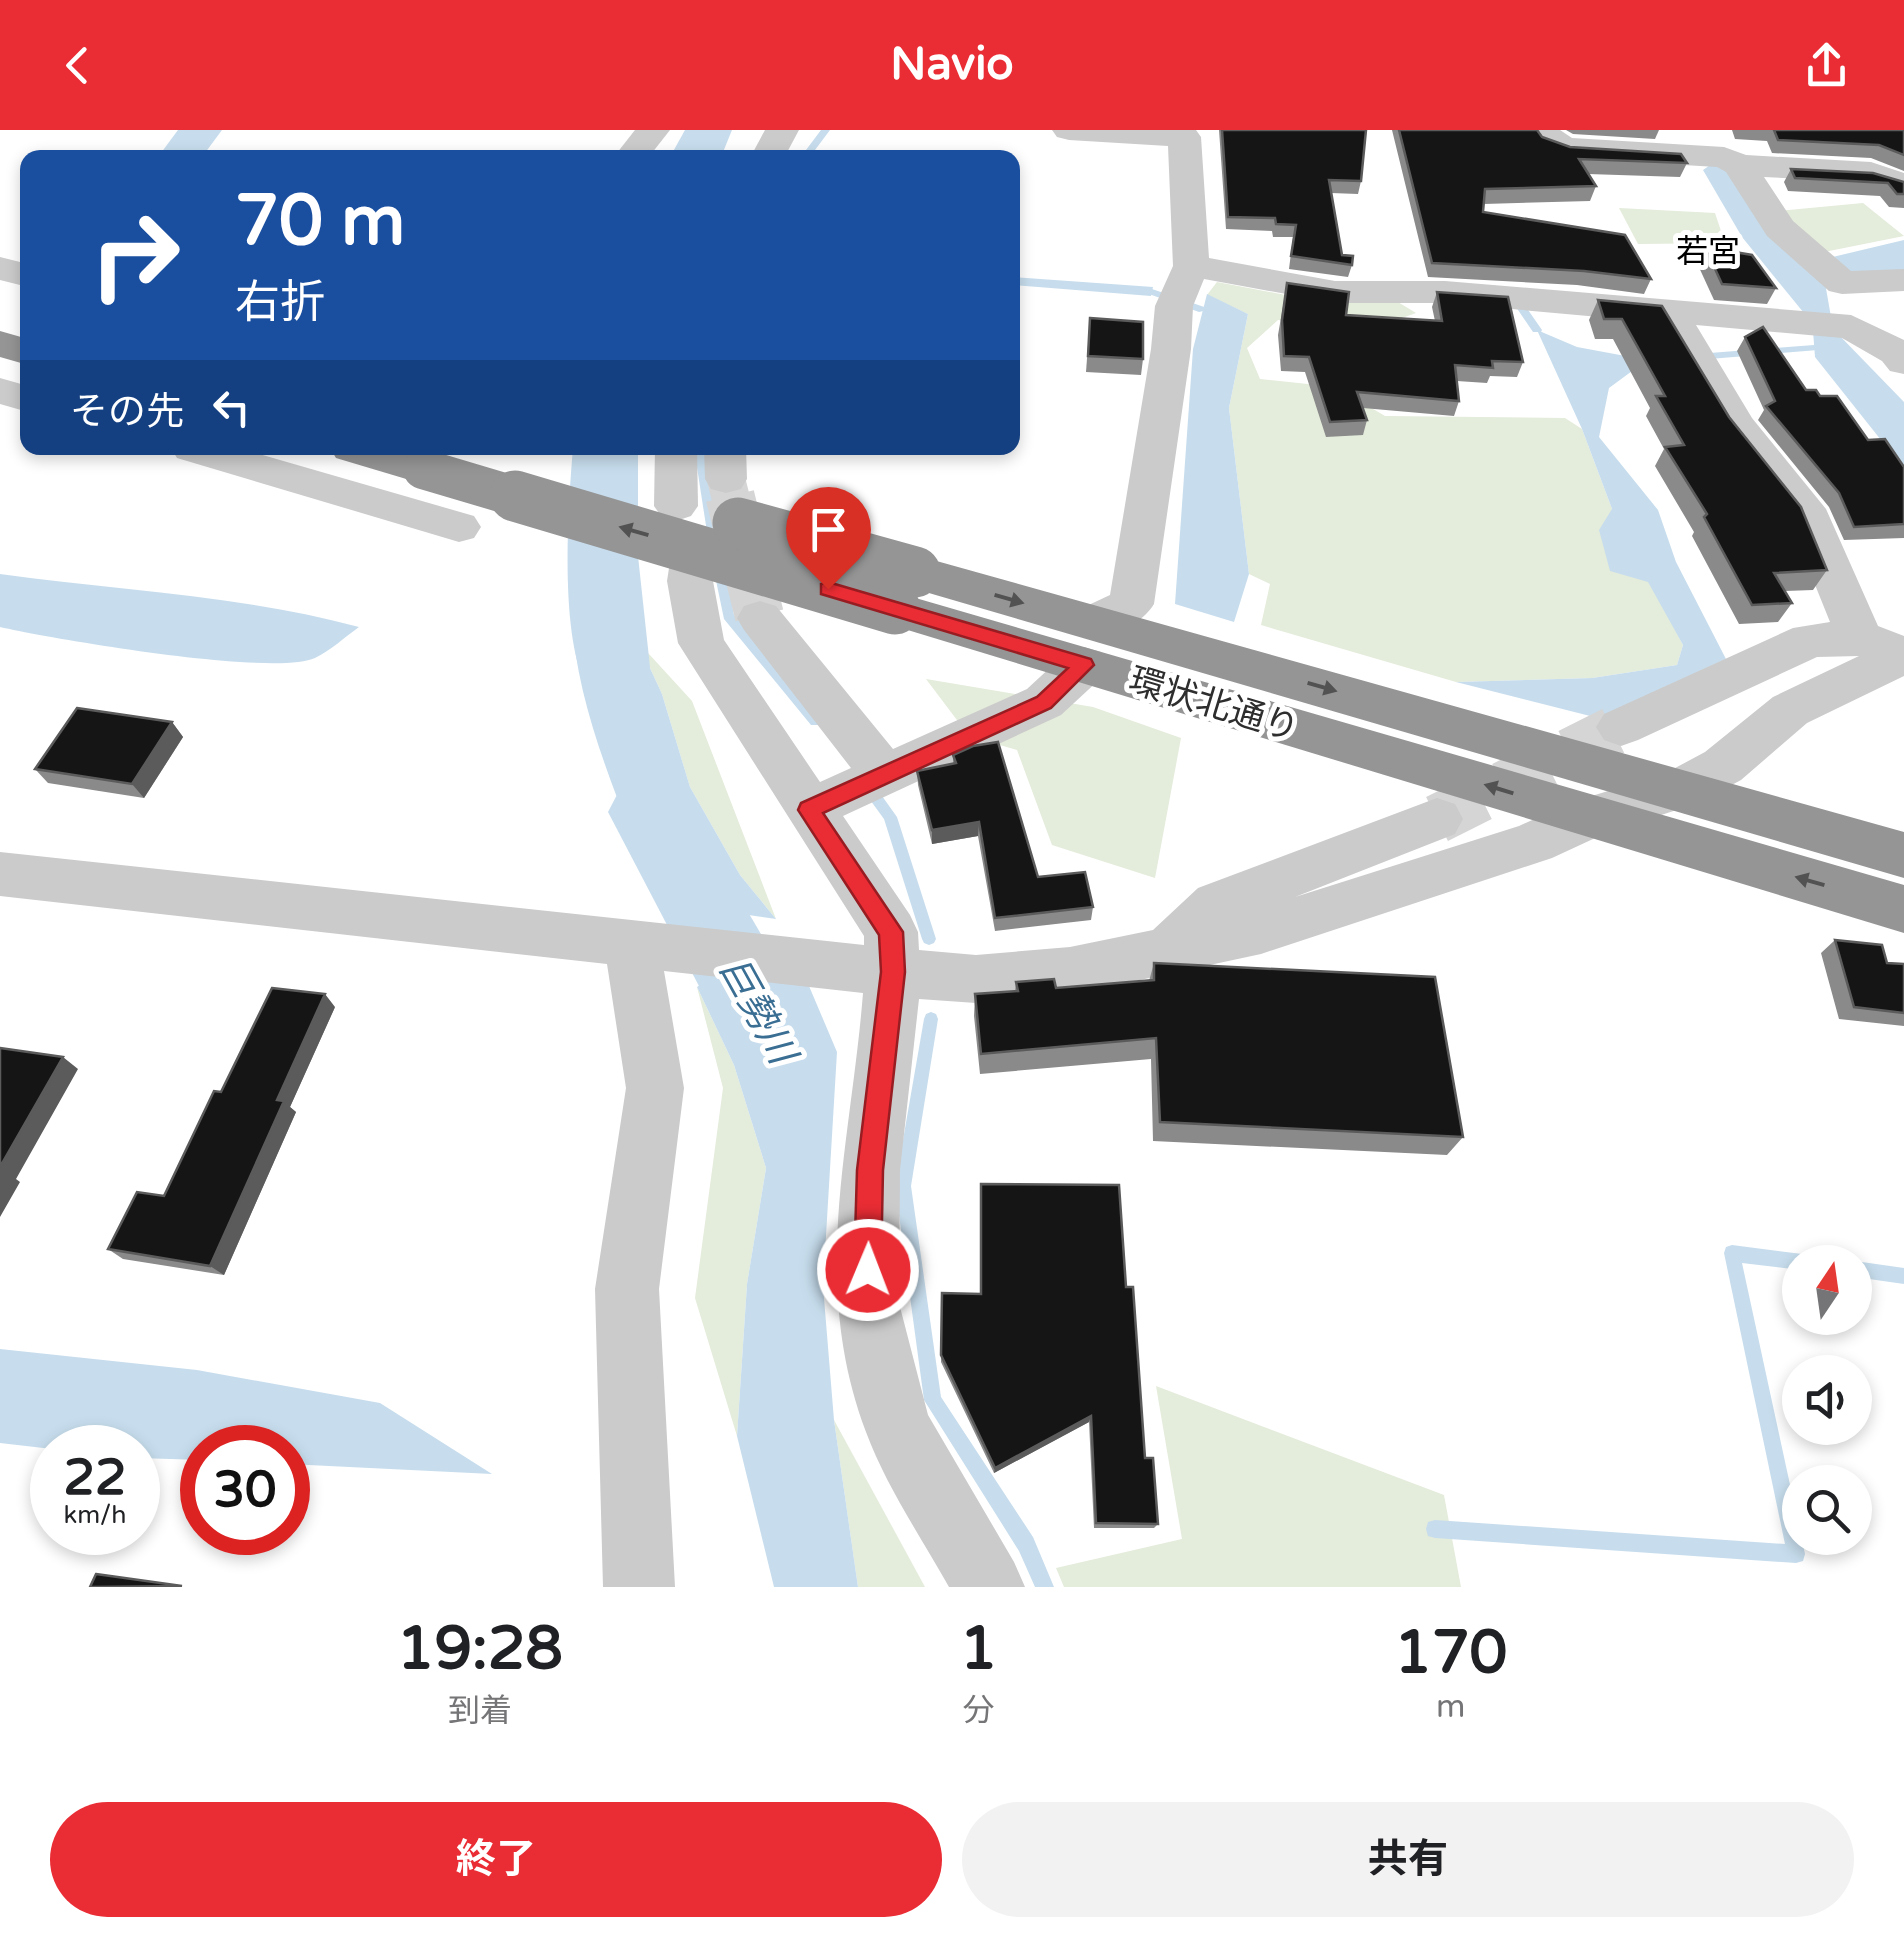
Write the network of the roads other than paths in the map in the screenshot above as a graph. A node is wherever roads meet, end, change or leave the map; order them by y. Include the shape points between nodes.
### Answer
1 (654, 130) edge
2 (1069, 130) edge
3 (1543, 130) edge
4 (1184, 134) edge
5 (637, 150) edge
6 (1731, 161) junction
7 (1904, 184) edge
8 (1828, 271) junction
9 (1904, 280) edge
10 (1182, 287) junction
11 (1668, 311) junction
12 (1852, 327) junction
13 (1904, 362) edge
14 (216, 455) edge
15 (342, 455) edge
16 (374, 455) edge
17 (493, 455) edge
18 (677, 455) edge
19 (312, 483) junction
20 (459, 527) dead end
21 (685, 528) junction
22 (760, 618) tunnel mouth
23 (1089, 643) junction
24 (1889, 649) edge
25 (1621, 726) tunnel mouth
26 (886, 776) junction
27 (1680, 789) junction
28 (823, 803) junction
29 (1590, 817) junction
30 (1437, 819) tunnel mouth
31 (1904, 855) edge
32 (0, 874) edge
33 (1904, 909) edge
34 (632, 945) junction
35 (1168, 950) junction
36 (893, 972) junction
37 (639, 1587) edge
38 (989, 1587) edge

1 - 5 street
2 - 4 street
3 - 6 street via 1566,148
4 - 10 street
6 - 7 street via 1871,172
6 - 8 street via 1780,228
8 - 9 street
8 - 12 street
10 - 11 street via 1444,292
10 - 23 street via 1132,604
11 - 12 street
11 - 24 street via 1736,426 1811,520
12 - 13 street
14 - 19 street
15 - 19 street
21 -> 16 highway, 環状北通り, bridge
17 - 21 highway, 環状北通り
18 - 21 street
19 - 20 street
21 - 23 highway, 環状北通り, bridge
21 - 28 street via 701,643
22 - 26 street
23 - 26 street via 1044,702
23 -> 27 highway, 環状北通り
29 -> 23 highway, 環状北通り
24 - 25 street via 1810,640
24 - 27 street
26 - 28 street
27 - 29 street
27 - 31 highway, 環状北通り
28 - 36 street via 891,932
33 -> 29 highway, 環状北通り
29 - 35 street via 1534,843 1298,920
30 - 35 street via 1217,904
32 - 34 street
34 - 36 street
34 - 37 street via 655,1088 626,1290
35 - 36 street via 1070,971 976,979
36 - 38 street via 870,1170 867,1303 898,1428

